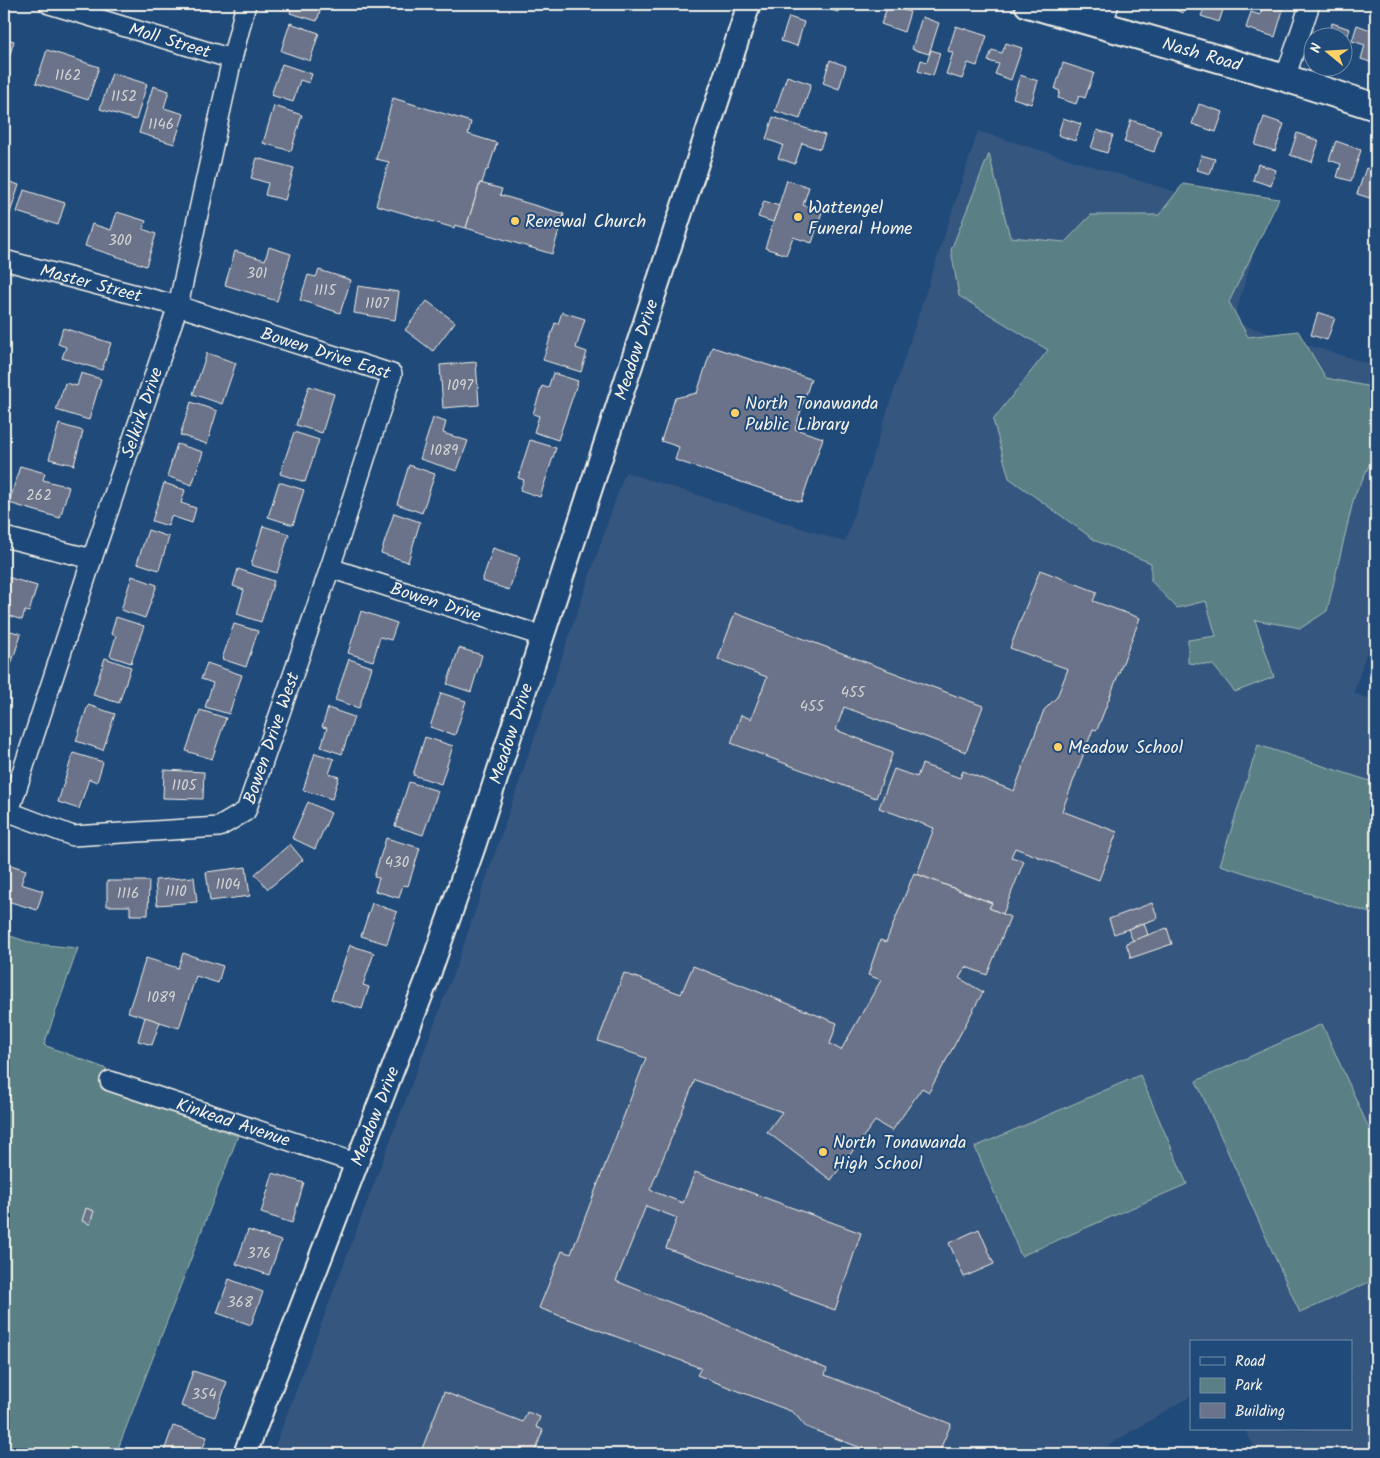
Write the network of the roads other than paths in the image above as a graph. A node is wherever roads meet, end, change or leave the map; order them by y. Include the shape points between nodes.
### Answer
1 (49, 4) edge
2 (246, 4) edge
3 (749, 4) edge
4 (1028, 4) edge
5 (1310, 4) edge
6 (1106, 15) edge
7 (232, 59) junction
8 (1285, 78) junction
9 (1376, 107) edge
10 (4, 260) edge
11 (178, 306) junction
12 (4, 537) edge
13 (92, 559) junction
14 (330, 568) junction
15 (542, 636) junction
16 (7, 811) edge
17 (110, 1081) dead end
18 (356, 1163) junction
19 (245, 1454) edge

1 - 7 street, Moll Street
2 - 7 street, Selkirk Drive
3 - 15 street, Meadow Drive
4 - 6 main road, Nash Road
5 - 8 street
6 - 8 main road, Nash Road
7 - 11 street, Selkirk Drive
8 - 9 main road, Nash Road
10 - 11 street, Master Street
11 - 13 street, Selkirk Drive
11 - 14 street, Bowen Drive East via 392,374
12 - 13 street
13 - 16 street, Selkirk Drive
14 - 15 street, Bowen Drive
14 - 16 street, Bowen Drive West via 246,811 219,827 73,836
15 - 18 street, Meadow Drive via 427,980
17 - 18 street, Kinkead Avenue
18 - 19 street, Meadow Drive

